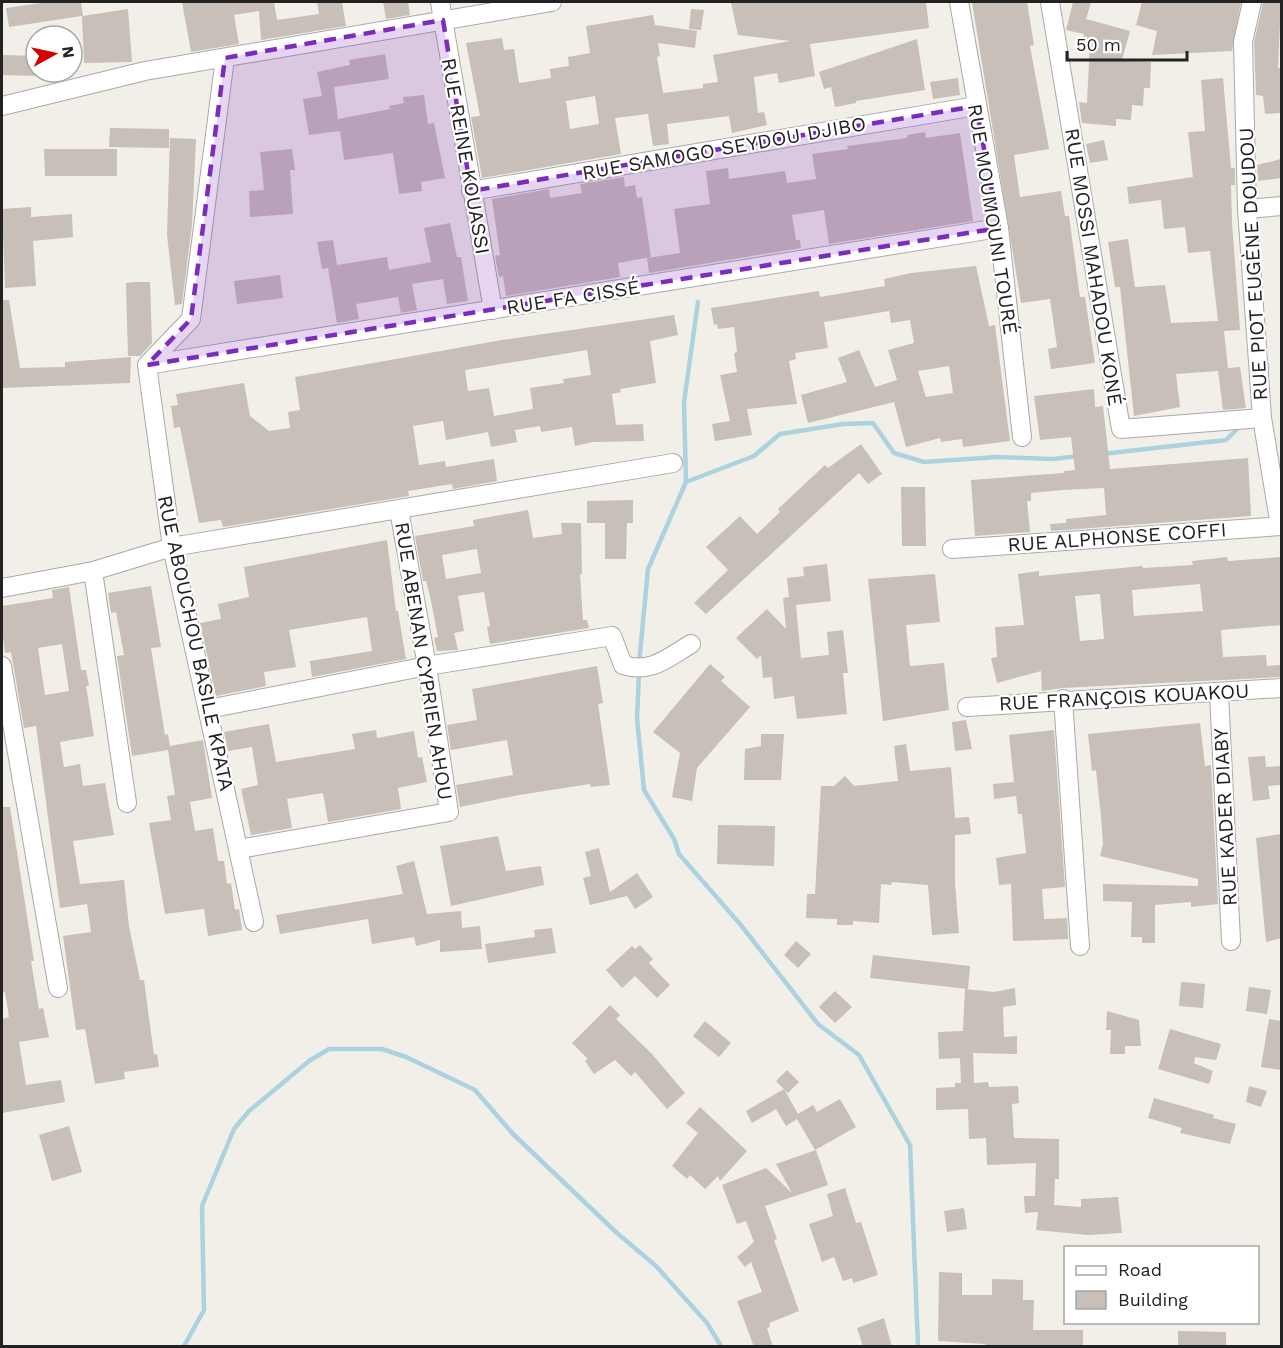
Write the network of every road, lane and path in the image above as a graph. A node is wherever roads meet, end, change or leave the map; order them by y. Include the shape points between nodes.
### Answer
1 (440, 2) edge
2 (552, 2) edge
3 (959, 2) edge
4 (1050, 2) edge
5 (1252, 2) edge
6 (443, 20) junction
7 (225, 58) junction
8 (2, 106) edge
9 (976, 106) junction
10 (471, 190) junction
11 (1281, 206) edge
12 (1247, 209) junction
13 (999, 228) junction
14 (493, 310) junction
15 (147, 365) junction
16 (1262, 418) junction
17 (1022, 437) dead end
18 (672, 463) dead end
19 (399, 510) junction
20 (1281, 526) edge
21 (172, 548) junction
22 (952, 549) dead end
23 (93, 572) junction
24 (2, 588) edge
25 (691, 644) dead end
26 (2, 666) edge
27 (428, 666) junction
28 (1281, 688) edge
29 (1219, 693) junction
30 (1064, 699) junction
31 (967, 707) dead end
32 (208, 709) junction
33 (127, 803) dead end
34 (239, 849) junction
35 (254, 922) dead end
36 (1231, 941) dead end
37 (1080, 946) dead end
38 (58, 988) dead end

1 - 6 street, RUE REINE KOUASSI
2 - 6 street
3 - 9 street, RUE MOUMOUNI TOURÉ
4 - 16 street, RUE MOSSI MAHADOU KONÉ via 1122,429
5 - 12 street, RUE PIOT EUGÈNE DOUDOU via 1243,42
6 - 7 street
6 - 10 street, RUE REINE KOUASSI
7 - 8 street via 145,71
7 - 15 street via 191,319
9 - 10 street, RUE SAMOGO SEYDOU DJIBO
9 - 13 street, RUE MOUMOUNI TOURÉ
10 - 14 street, RUE REINE KOUASSI
11 - 12 street
12 - 16 street, RUE PIOT EUGÈNE DOUDOU
13 - 14 street, RUE FA CISSÉ
13 - 17 street, RUE MOUMOUNI TOURÉ
14 - 15 street, RUE FA CISSÉ
15 - 21 street, RUE ABOUCHOU BASILE KPATA
16 - 20 street, RUE PIOT EUGÈNE DOUDOU
18 - 19 street
19 - 21 street
19 - 27 street, RUE ABENAN CYPRIEN AHOU
20 - 22 street, RUE ALPHONSE COFFI
21 - 23 street
21 - 32 street, RUE ABOUCHOU BASILE KPATA
23 - 24 street
23 - 33 street
25 - 27 street via 638,670 623,665 612,636
26 - 38 street
27 - 32 street
27 - 34 street, RUE ABENAN CYPRIEN AHOU via 449,812
28 - 29 street, RUE FRANÇOIS KOUAKOU
29 - 30 street, RUE FRANÇOIS KOUAKOU
29 - 36 street, RUE KADER DIABY
30 - 31 street, RUE FRANÇOIS KOUAKOU
30 - 37 street
32 - 34 street, RUE ABOUCHOU BASILE KPATA
34 - 35 street, RUE ABOUCHOU BASILE KPATA

